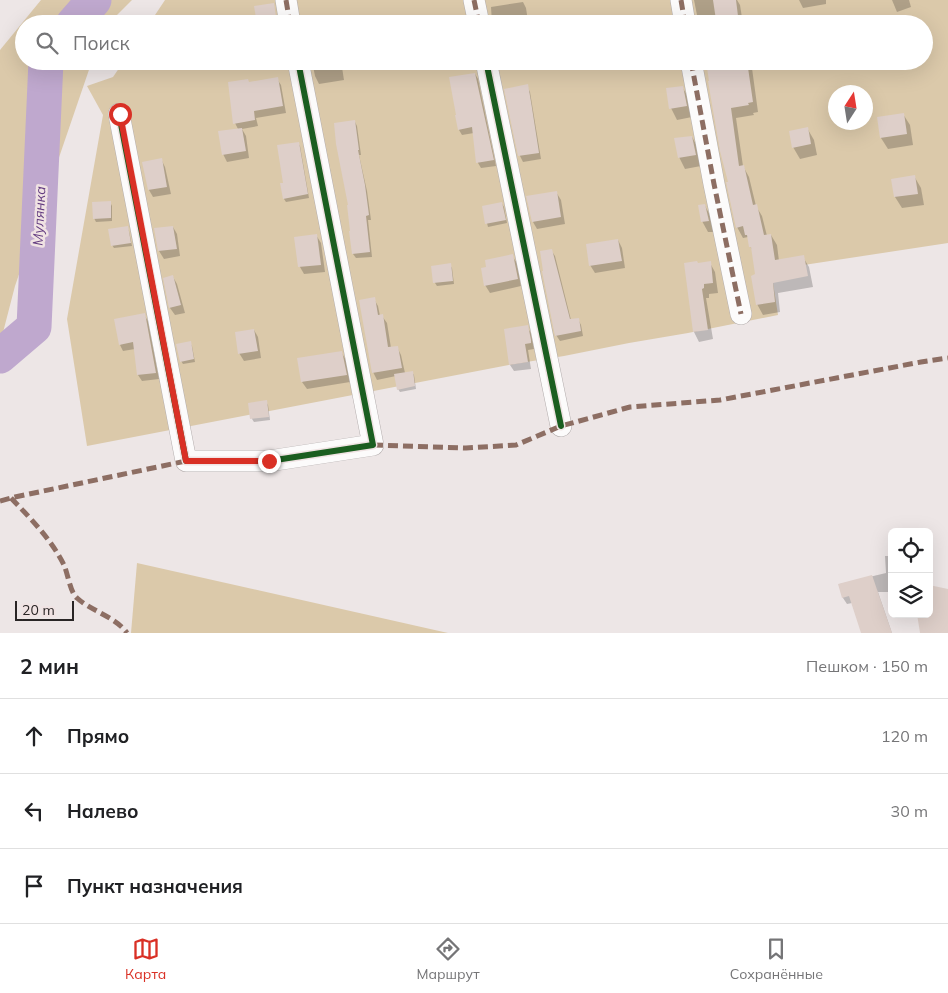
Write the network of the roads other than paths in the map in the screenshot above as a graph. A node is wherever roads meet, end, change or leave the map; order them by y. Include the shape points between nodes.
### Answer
1 (286, 0) edge
2 (474, 0) edge
3 (681, 0) edge
4 (288, 15) edge
5 (477, 15) edge
6 (684, 15) edge
7 (300, 70) edge
8 (488, 70) edge
9 (693, 70) edge
10 (120, 114) dead end
11 (741, 314) dead end
12 (561, 426) dead end

1 - 4 street
2 - 5 street
3 - 6 street
7 - 10 street via 373,445 269,461 186,461
8 - 12 street
9 - 11 street

